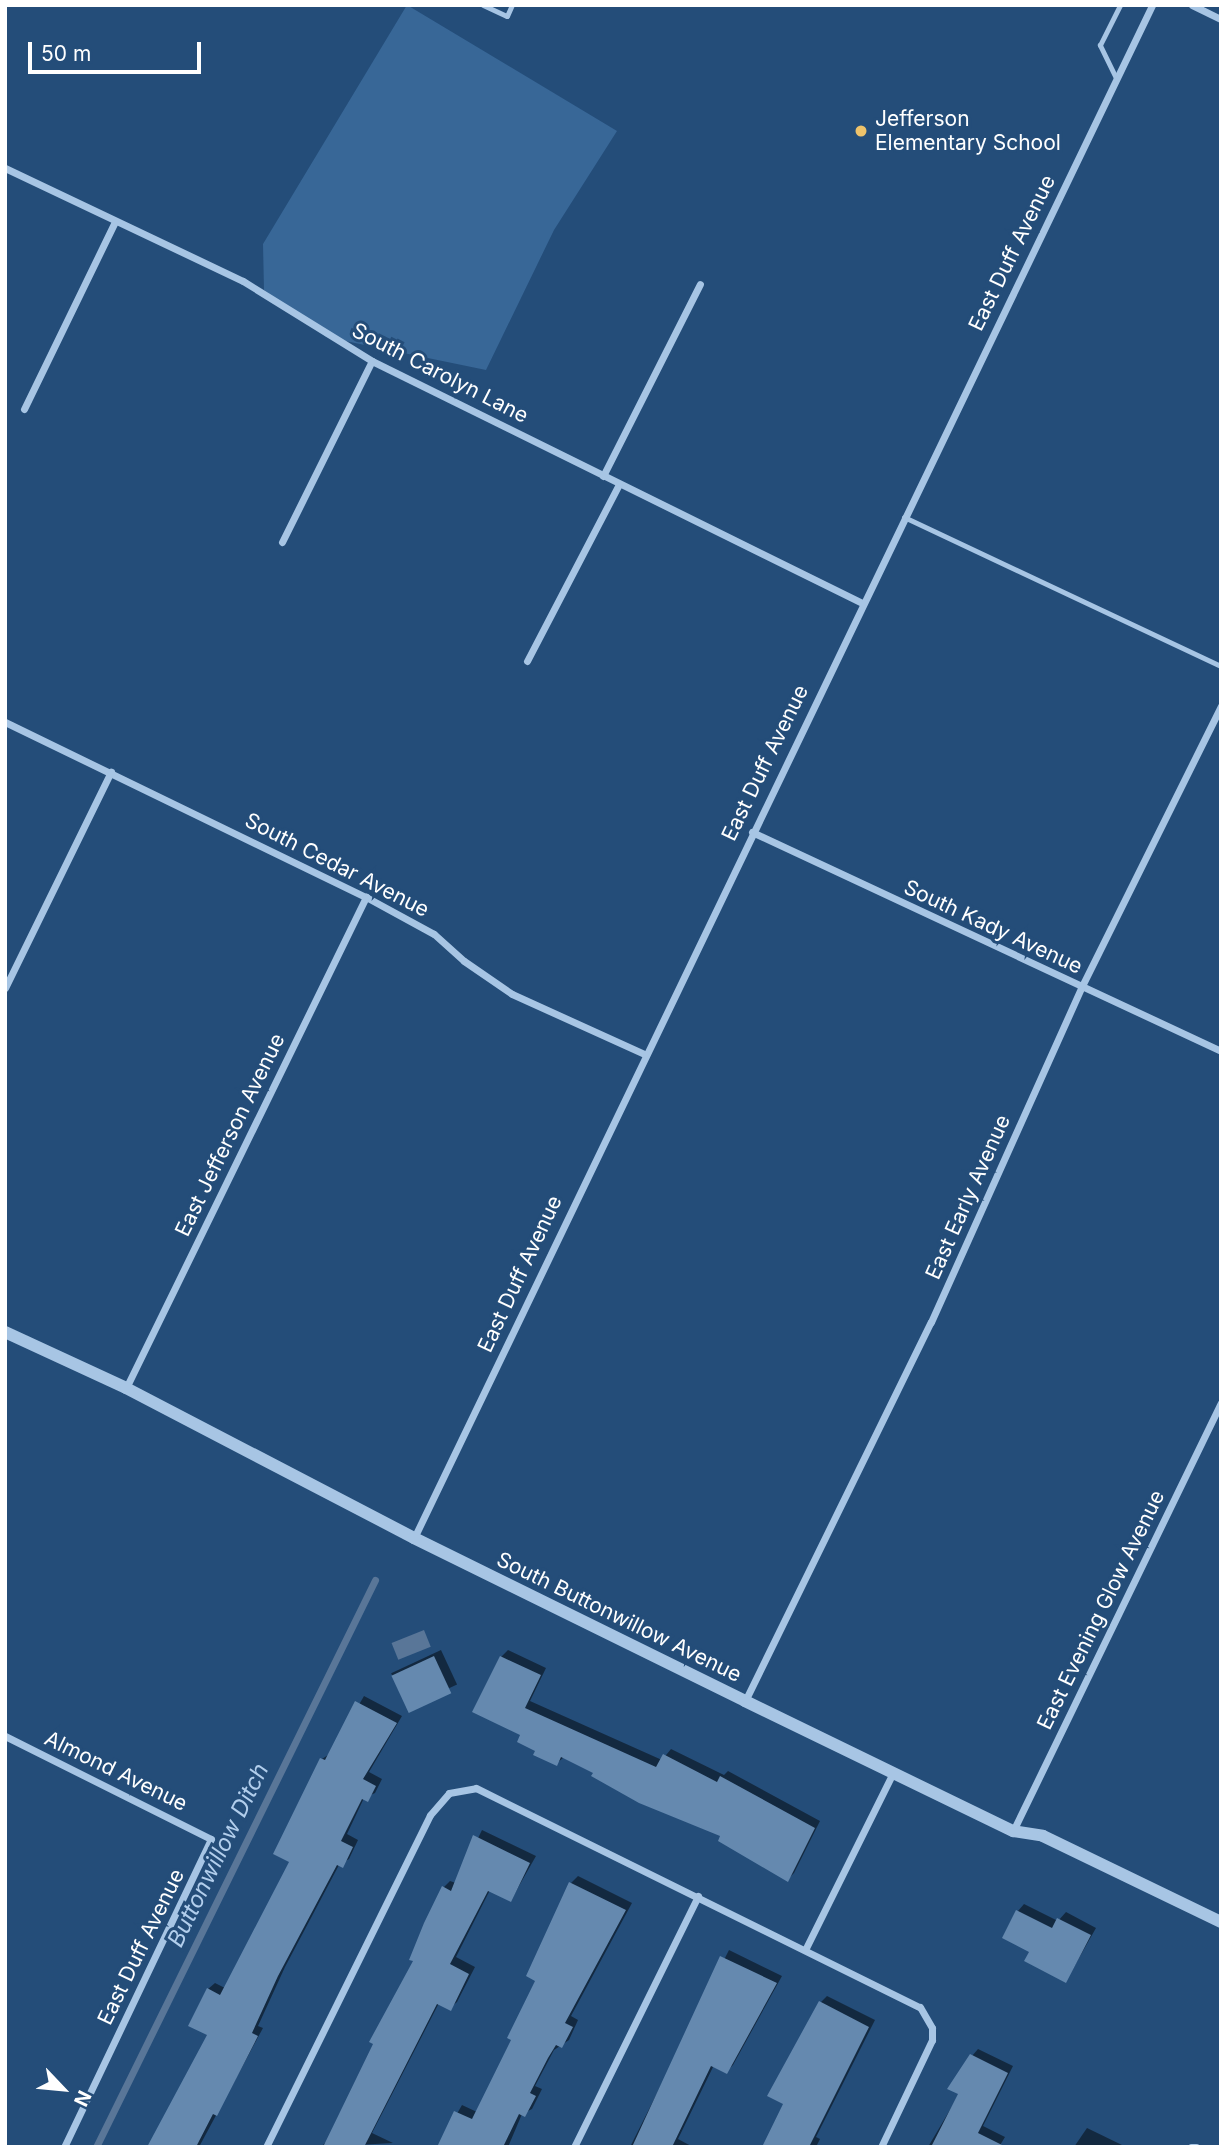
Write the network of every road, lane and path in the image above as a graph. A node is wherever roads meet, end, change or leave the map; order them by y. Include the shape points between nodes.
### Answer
1 (483, 5) edge
2 (512, 5) edge
3 (1121, 5) edge
4 (1152, 5) edge
5 (1192, 5) edge
6 (1221, 19) edge
7 (1116, 78) junction
8 (5, 168) edge
9 (115, 222) junction
10 (700, 284) dead end
11 (372, 360) junction
12 (24, 409) dead end
13 (603, 476) junction
14 (619, 484) junction
15 (904, 517) junction
16 (282, 542) dead end
17 (862, 603) junction
18 (527, 661) dead end
19 (1221, 666) edge
20 (1221, 706) edge
21 (5, 722) edge
22 (111, 772) junction
23 (752, 832) junction
24 (366, 897) junction
25 (5, 988) edge
26 (1081, 988) junction
27 (1221, 1051) edge
28 (644, 1054) junction
29 (5, 1332) edge
30 (126, 1388) junction
31 (1221, 1403) edge
32 (415, 1538) junction
33 (745, 1701) junction
34 (5, 1736) edge
35 (892, 1773) junction
36 (1013, 1831) junction
37 (211, 1839) joint
38 (698, 1896) junction
39 (1221, 1922) edge
40 (806, 1948) junction
41 (65, 2147) edge
42 (266, 2147) edge
43 (574, 2147) edge
44 (881, 2147) edge

1 - 2 lane via 507,16
3 - 7 lane via 1100,45
4 - 7 street, East Duff Avenue
5 - 6 street
7 - 15 street, East Duff Avenue
8 - 9 street, South Carolyn Lane
9 - 11 street, South Carolyn Lane via 243,282
9 - 12 street
10 - 13 street
11 - 13 street, South Carolyn Lane
11 - 16 street
13 - 14 street, South Carolyn Lane
14 - 17 street, South Carolyn Lane
14 - 18 street
15 - 17 street, East Duff Avenue
15 - 19 lane
17 - 23 street, East Duff Avenue
20 - 26 street, East Early Avenue
21 - 22 street, South Cedar Avenue
22 - 24 street, South Cedar Avenue
22 - 25 street
23 - 26 street, South Kady Avenue
23 - 28 street, East Duff Avenue
24 - 28 street, South Cedar Avenue via 434,934 512,994
24 - 30 street, East Jefferson Avenue
26 - 27 street, South Kady Avenue
26 - 33 street, East Early Avenue via 931,1322
28 - 32 street, East Duff Avenue
29 - 30 street, South Buttonwillow Avenue
30 - 32 street, South Buttonwillow Avenue
31 - 36 street, East Evening Glow Avenue
32 - 33 street, South Buttonwillow Avenue
33 - 35 street, South Buttonwillow Avenue
34 - 37 street, Almond Avenue
35 - 36 street, South Buttonwillow Avenue
35 - 40 street
36 - 39 street, South Buttonwillow Avenue via 1043,1836
37 - 41 street, East Duff Avenue
38 - 40 street
38 - 42 street via 476,1788 449,1793 430,1815
38 - 43 street
40 - 44 street via 907,1999 928,2017 932,2040

